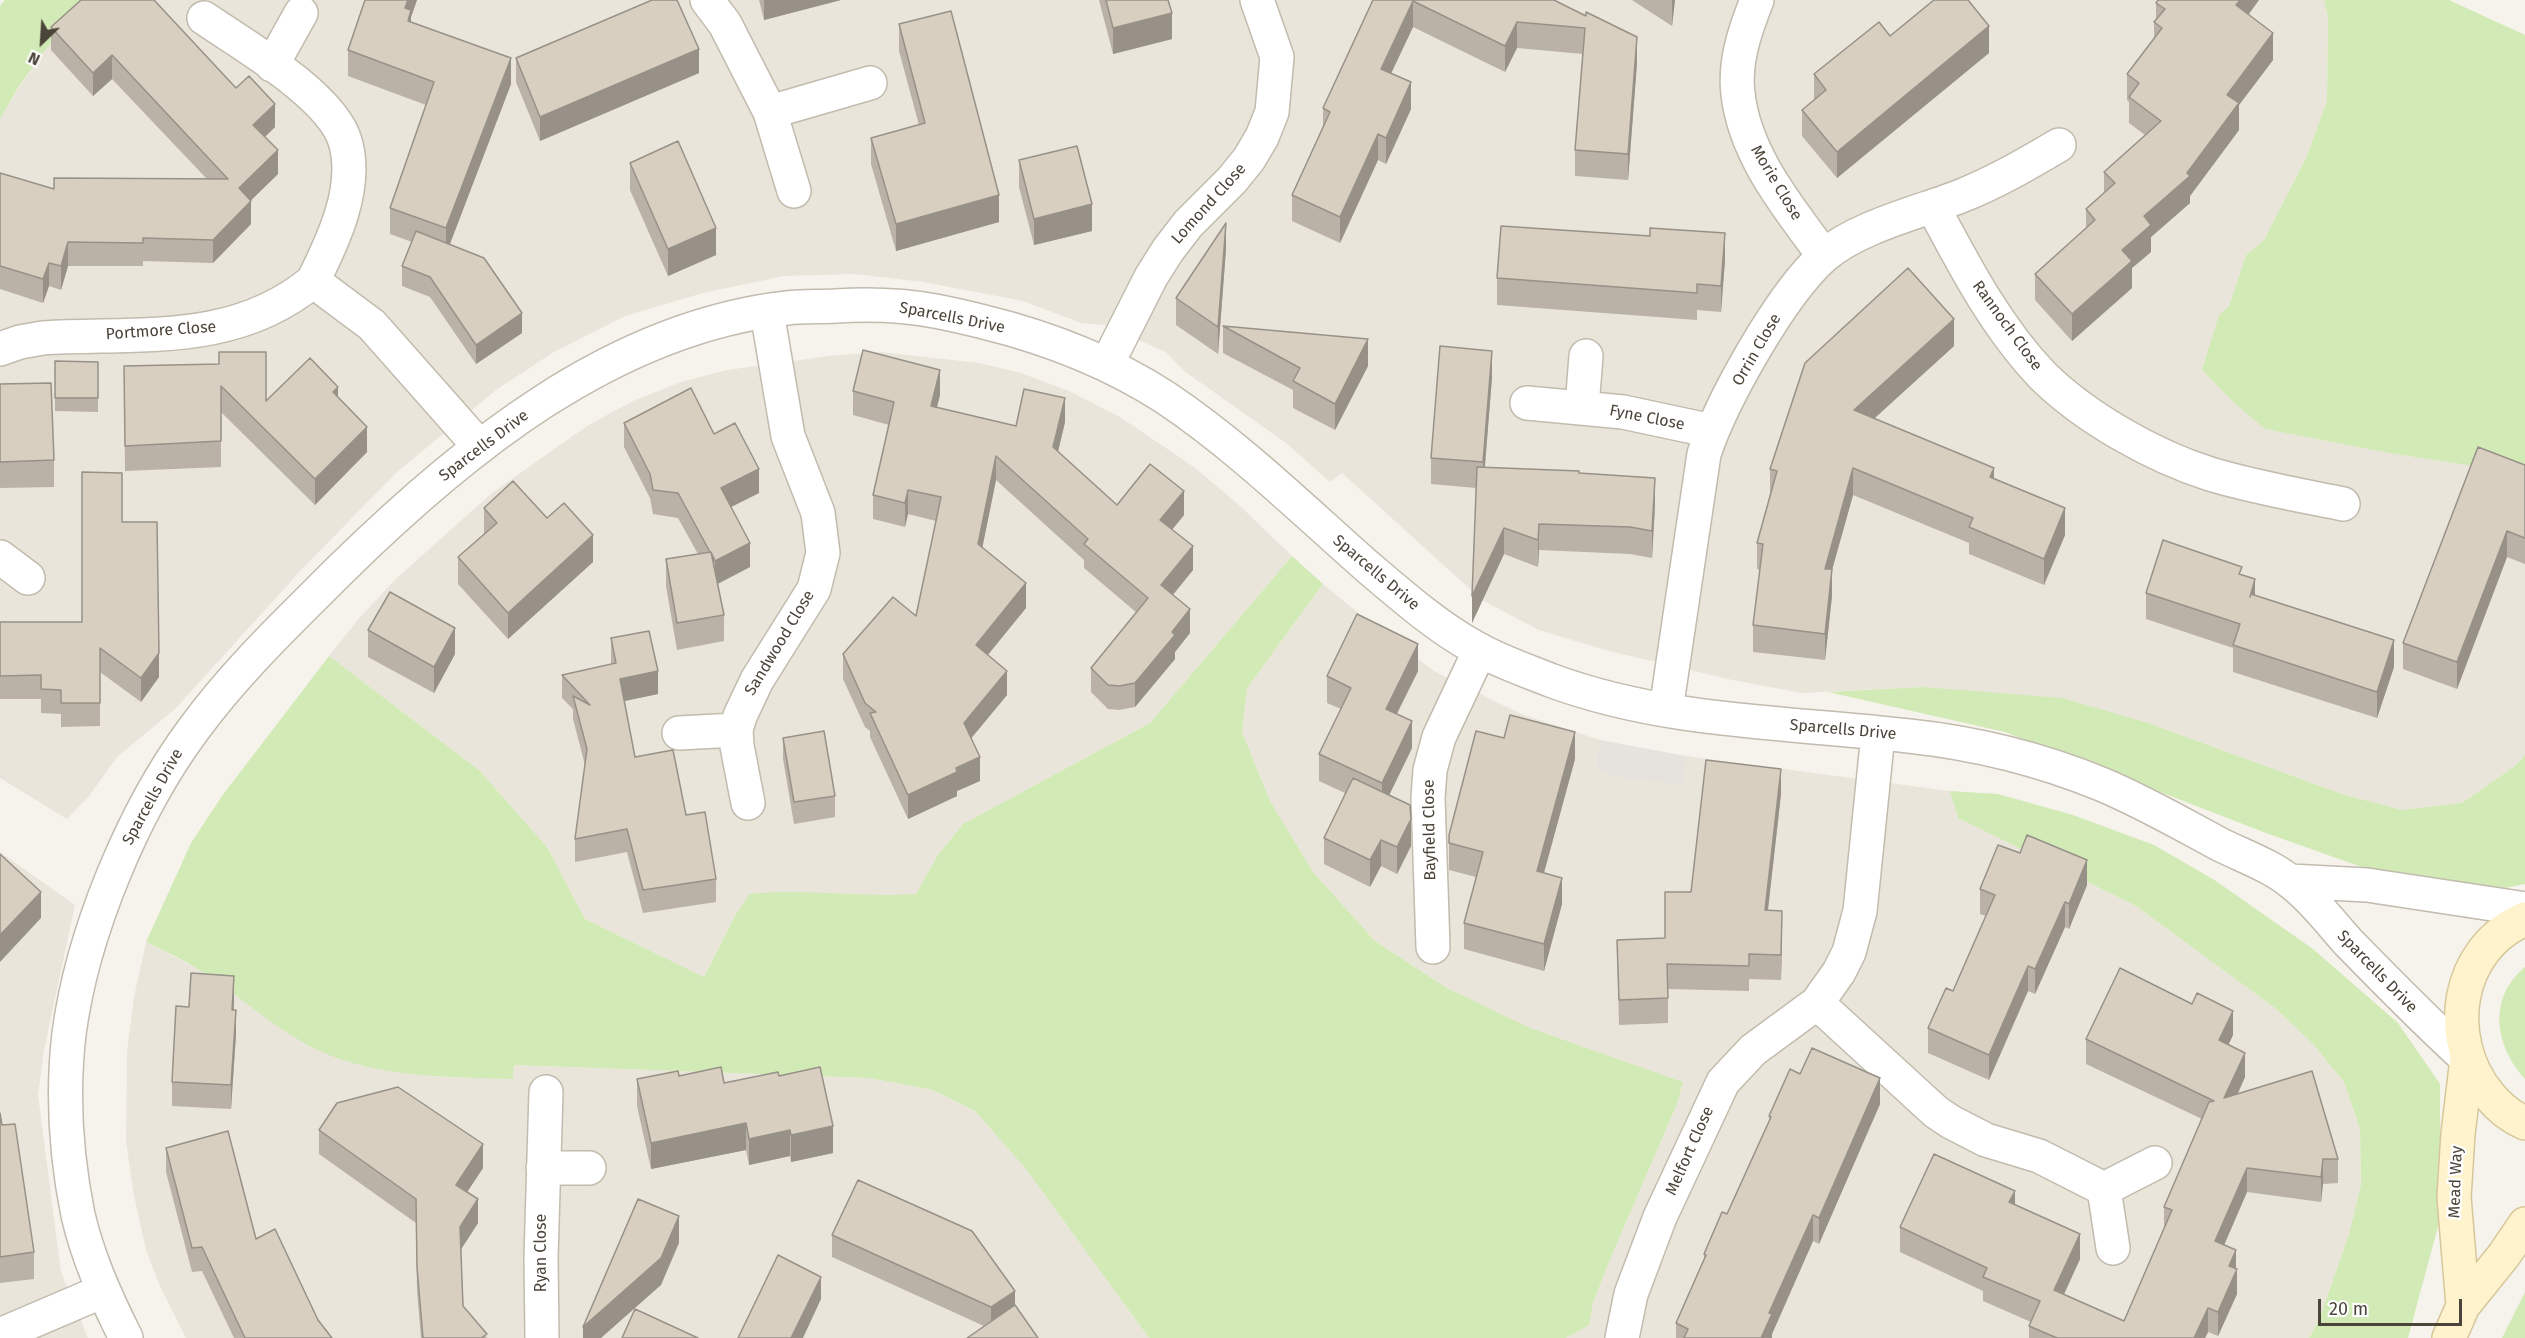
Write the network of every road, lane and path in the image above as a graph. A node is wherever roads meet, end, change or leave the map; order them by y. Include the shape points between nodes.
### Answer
1 (707, 0) edge
2 (1257, 0) edge
3 (1756, 0) edge
4 (301, 13) dead end
5 (204, 18) dead end
6 (272, 65) junction
7 (870, 83) dead end
8 (770, 112) junction
9 (2059, 145) dead end
10 (794, 191) dead end
11 (1933, 207) junction
12 (1824, 256) junction
13 (313, 281) junction
14 (767, 312) junction
15 (0, 349) edge
16 (1586, 356) dead end
17 (1107, 364) junction
18 (1527, 403) dead end
19 (1582, 407) junction
20 (1712, 431) junction
21 (479, 446) junction
22 (2343, 504) dead end
23 (0, 557) edge
24 (28, 578) dead end
25 (1480, 650) junction
26 (1666, 710) junction
27 (736, 730) junction
28 (679, 733) dead end
29 (1878, 734) junction
30 (748, 803) dead end
31 (2290, 881) junction
32 (2525, 909) edge
33 (2525, 919) edge
34 (1433, 947) dead end
35 (1817, 1003) junction
36 (2467, 1059) junction
37 (546, 1092) dead end
38 (2525, 1123) edge
39 (2155, 1163) dead end
40 (543, 1168) junction
41 (589, 1168) dead end
42 (2104, 1189) junction
43 (2525, 1224) edge
44 (2112, 1248) dead end
45 (103, 1292) junction
46 (2463, 1306) junction
47 (0, 1335) edge
48 (126, 1338) edge
49 (542, 1338) edge
50 (1622, 1338) edge
51 (2449, 1338) edge

1 - 8 street via 725,24
2 - 17 street, Lomond Close via 1277,57 1269,120 1249,159 1168,250
3 - 12 street, Morie Close via 1738,67 1737,93 1742,116 1761,164
4 - 6 street
5 - 6 street, Portmore Close
6 - 13 street, Portmore Close via 328,111 345,140 348,178 342,211
7 - 8 street
8 - 10 street
9 - 11 street, Orrin Close via 2005,176
11 - 12 street, Orrin Close via 1879,226
11 - 22 street, Rannoch Close via 2000,322 2043,376 2100,420 2137,442 2209,473
12 - 20 street, Orrin Close via 1779,311
13 - 15 street, Portmore Close via 287,300 225,327 43,338
13 - 21 street via 372,325
14 - 17 street, Sparcells Drive via 855,305 934,311 1023,332
14 - 21 street, Sparcells Drive via 723,320 648,346 561,391
14 - 27 street, Sandwood Close via 788,436 818,513 823,553 814,589 745,701
16 - 19 street
17 - 25 street, Sparcells Drive via 1166,398 1215,434 1390,586 1434,621
18 - 19 street, Fyne Close
19 - 20 street, Fyne Close
20 - 26 street, Orrin Close via 1700,479
21 - 45 street, Sparcells Drive via 383,528 212,704 178,749 116,868 83,971 70,1026 66,1071 69,1163 79,1220
23 - 24 street
25 - 26 street, Sparcells Drive via 1587,693
25 - 34 street, Bayfield Close via 1439,737 1430,770
26 - 29 street, Sparcells Drive
27 - 28 street
27 - 30 street, Sandwood Close
29 - 31 street, Sparcells Drive via 1962,744 2092,780
29 - 35 street, Melfort Close via 1860,911 1839,972
31 - 32 street, Sparcells Drive via 2367,885
31 - 36 street, Sparcells Drive via 2420,1017
33 - 36 main road via 2497,937 2469,978 2461,1005
35 - 42 street via 1951,1122 1986,1140 2039,1156
35 - 50 street, Melfort Close via 1753,1050 1723,1082 1660,1217 1631,1294
36 - 38 main road via 2479,1083 2497,1105
36 - 46 main road, Mead Way via 2454,1197
37 - 40 street, Ryan Close
39 - 42 street
40 - 41 street
40 - 49 street, Ryan Close
42 - 44 street
43 - 46 main road, Mead Way
45 - 47 street
45 - 48 street, Sparcells Drive
46 - 51 main road, Mead Way

